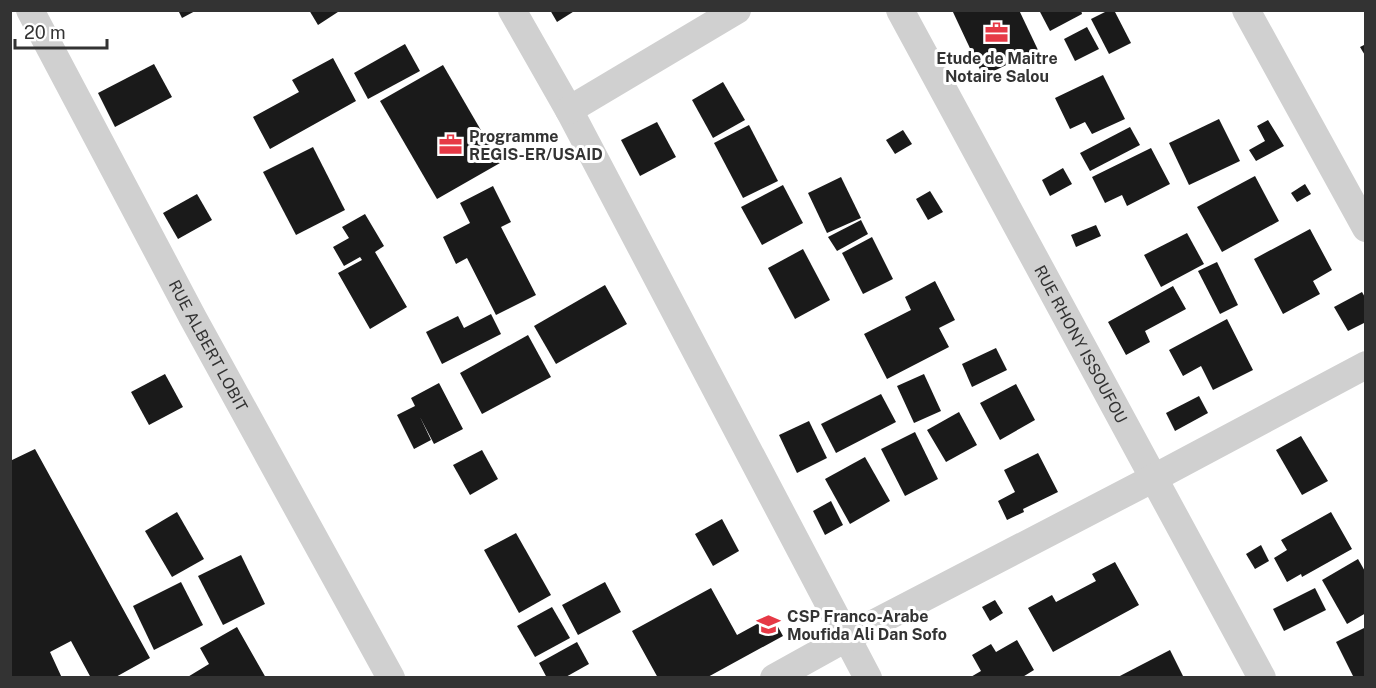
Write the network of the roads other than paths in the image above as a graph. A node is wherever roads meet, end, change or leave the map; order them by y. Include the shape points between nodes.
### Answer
1 (30, 10) edge
2 (512, 10) edge
3 (737, 10) edge
4 (900, 10) edge
5 (1246, 10) edge
6 (569, 110) junction
7 (1365, 228) edge
8 (1365, 365) edge
9 (1154, 478) junction
10 (846, 638) junction
11 (391, 678) edge
12 (774, 678) edge
13 (867, 678) edge
14 (1262, 678) edge

1 - 11 street, RUE ALBERT LOBIT via 193,318
2 - 6 street
3 - 6 street
4 - 9 street, RUE RHONY ISSOUFOU
5 - 7 street
6 - 10 street
8 - 9 street
9 - 10 street
9 - 14 street, RUE RHONY ISSOUFOU
10 - 12 street
10 - 13 street

